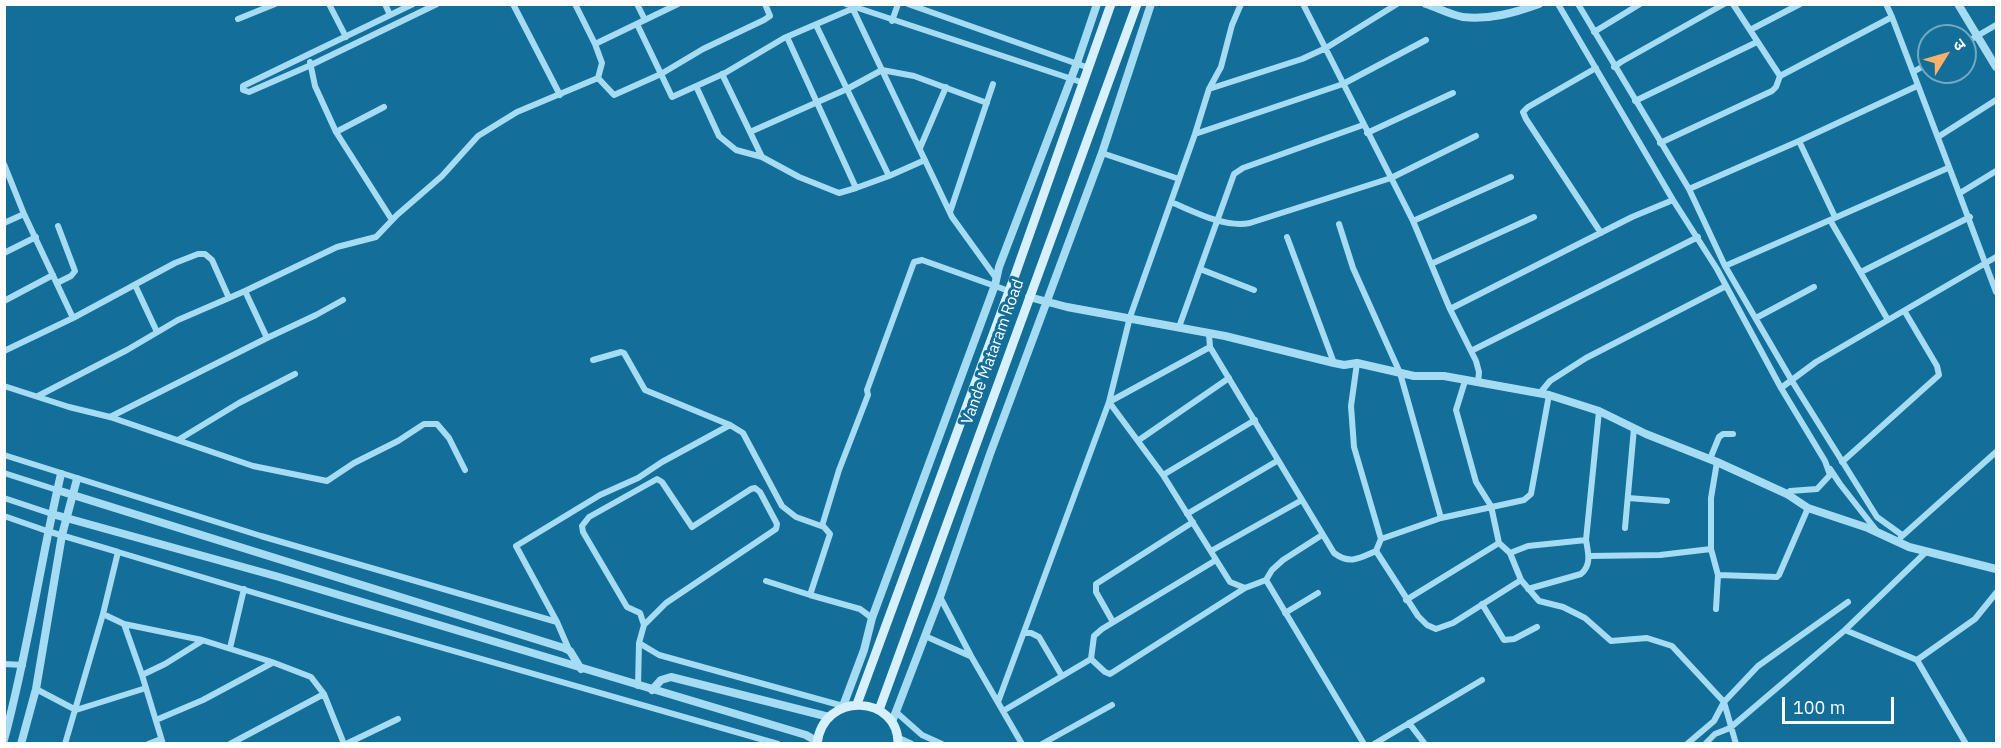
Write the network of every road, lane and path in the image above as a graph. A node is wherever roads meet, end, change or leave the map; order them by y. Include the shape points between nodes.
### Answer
1 (275, 4) edge
2 (329, 4) edge
3 (385, 4) edge
4 (413, 4) edge
5 (437, 4) edge
6 (513, 4) edge
7 (575, 4) edge
8 (637, 4) edge
9 (678, 4) edge
10 (765, 4) edge
11 (846, 4) edge
12 (898, 4) edge
13 (908, 4) edge
14 (1097, 4) edge
15 (1112, 4) edge
16 (1137, 4) edge
17 (1150, 4) edge
18 (1240, 4) edge
19 (1303, 4) edge
20 (1397, 4) edge
21 (1426, 4) edge
22 (1539, 4) edge
23 (1558, 4) edge
24 (1578, 4) edge
25 (1641, 4) edge
26 (1724, 4) edge
27 (1733, 4) edge
28 (1800, 4) edge
29 (1886, 4) edge
30 (1958, 4) edge
31 (853, 6) edge
32 (404, 7) edge
33 (390, 15) junction
34 (1892, 17) junction
35 (238, 20) dead end
36 (645, 20) junction
37 (892, 21) junction
38 (637, 24) junction
39 (1970, 24) edge
40 (816, 25) junction
41 (1996, 25) edge
42 (1750, 30) junction
43 (1594, 32) junction
44 (346, 37) junction
45 (787, 37) junction
46 (1977, 37) joint
47 (1426, 40) dead end
48 (1757, 42) junction
49 (595, 44) junction
50 (1326, 48) junction
51 (307, 56) junction
52 (1077, 63) junction
53 (311, 65) junction
54 (1614, 67) junction
55 (1089, 68) junction
56 (1596, 68) junction
57 (1996, 68) edge
58 (882, 70) junction
59 (1917, 70) edge
60 (1913, 72) junction
61 (662, 74) junction
62 (722, 74) junction
63 (1780, 76) junction
64 (598, 78) junction
65 (1071, 80) junction
66 (1084, 83) junction
67 (993, 84) dead end
68 (1343, 84) junction
69 (696, 86) junction
70 (1917, 86) junction
71 (946, 87) junction
72 (847, 89) junction
73 (1209, 89) junction
74 (1453, 93) dead end
75 (560, 95) junction
76 (1635, 100) junction
77 (1996, 100) edge
78 (816, 103) junction
79 (987, 104) junction
80 (384, 106) dead end
81 (1363, 125) junction
82 (336, 132) junction
83 (750, 132) junction
84 (1367, 133) junction
85 (1195, 134) junction
86 (1476, 136) dead end
87 (1938, 137) junction
88 (1799, 141) junction
89 (1660, 142) junction
90 (920, 148) junction
91 (1102, 153) junction
92 (762, 157) junction
93 (925, 160) junction
94 (4, 164) edge
95 (1948, 168) junction
96 (1996, 171) edge
97 (889, 176) junction
98 (1511, 177) dead end
99 (1391, 178) junction
100 (1179, 179) junction
101 (856, 189) junction
102 (1689, 189) junction
103 (1960, 193) junction
104 (1673, 200) junction
105 (1171, 202) junction
106 (950, 212) junction
107 (24, 214) junction
108 (1534, 217) dead end
109 (1970, 217) junction
110 (1833, 219) junction
111 (392, 220) junction
112 (1218, 220) junction
113 (1413, 220) junction
114 (4, 223) edge
115 (1339, 224) dead end
116 (58, 226) dead end
117 (1601, 233) junction
118 (36, 237) junction
119 (1287, 237) dead end
120 (1698, 237) junction
121 (4, 253) edge
122 (1996, 257) edge
123 (1431, 264) junction
124 (1986, 264) junction
125 (1725, 266) junction
126 (1200, 269) junction
127 (1861, 272) junction
128 (53, 275) junction
129 (996, 282) junction
130 (57, 283) junction
131 (135, 285) junction
132 (1726, 286) junction
133 (1814, 287) dead end
134 (1254, 290) dead end
135 (245, 291) junction
136 (1009, 291) junction
137 (1996, 292) edge
138 (1029, 297) junction
139 (229, 298) junction
140 (4, 300) edge
141 (343, 300) dead end
142 (1045, 302) junction
143 (1450, 309) junction
144 (1905, 312) junction
145 (1130, 317) junction
146 (73, 318) junction
147 (1756, 318) junction
148 (1888, 320) junction
149 (1179, 327) junction
150 (157, 332) junction
151 (1209, 334) junction
152 (267, 338) junction
153 (1209, 347) junction
154 (4, 351) edge
155 (1471, 351) junction
156 (593, 360) dead end
157 (1334, 363) junction
158 (1357, 363) junction
159 (1400, 373) junction
160 (296, 374) dead end
161 (1229, 378) junction
162 (1465, 381) junction
163 (1792, 381) junction
164 (1478, 384) junction
165 (4, 386) edge
166 (1781, 388) junction
167 (1545, 394) junction
168 (38, 396) junction
169 (1109, 402) junction
170 (1599, 411) junction
171 (110, 417) junction
172 (1255, 420) junction
173 (729, 425) junction
174 (1634, 428) junction
175 (1733, 434) dead end
176 (178, 440) junction
177 (1139, 440) junction
178 (1996, 452) edge
179 (4, 455) edge
180 (1277, 461) junction
181 (1713, 461) junction
182 (1825, 461) junction
183 (1842, 462) junction
184 (465, 470) dead end
185 (4, 473) edge
186 (61, 474) junction
187 (1163, 475) junction
188 (77, 479) junction
189 (57, 490) junction
190 (1787, 494) junction
191 (72, 495) junction
192 (4, 498) edge
193 (1628, 498) junction
194 (1302, 500) junction
195 (1667, 501) dead end
196 (1491, 506) junction
197 (1808, 508) junction
198 (52, 514) junction
199 (1187, 514) junction
200 (4, 516) edge
201 (1441, 518) junction
202 (66, 519) junction
203 (1193, 522) junction
204 (822, 526) junction
205 (1625, 528) dead end
206 (48, 531) junction
207 (1878, 533) junction
208 (62, 535) junction
209 (1322, 535) junction
210 (1899, 538) junction
211 (1381, 539) junction
212 (1586, 540) junction
213 (1499, 543) junction
214 (1711, 549) junction
215 (1212, 551) junction
216 (1376, 551) junction
217 (118, 552) junction
218 (1926, 552) junction
219 (1510, 553) junction
220 (1589, 556) junction
221 (1216, 560) junction
222 (1996, 569) edge
223 (1718, 575) junction
224 (1266, 580) junction
225 (1521, 580) junction
226 (766, 582) dead end
227 (1245, 588) junction
228 (244, 589) junction
229 (1528, 589) junction
230 (1996, 592) edge
231 (1318, 593) dead end
232 (810, 595) junction
233 (940, 597) junction
234 (1406, 600) junction
235 (1848, 602) dead end
236 (1482, 604) junction
237 (1716, 609) dead end
238 (1285, 613) junction
239 (103, 614) junction
240 (872, 618) junction
241 (557, 622) junction
242 (1113, 622) junction
243 (124, 624) junction
244 (644, 625) junction
245 (1537, 627) dead end
246 (1845, 630) junction
247 (1024, 633) junction
248 (925, 636) junction
249 (202, 640) junction
250 (639, 643) junction
251 (230, 648) junction
252 (570, 651) junction
253 (971, 656) junction
254 (1092, 659) junction
255 (1917, 660) junction
256 (272, 662) junction
257 (4, 664) edge
258 (23, 665) junction
259 (570, 665) junction
260 (581, 669) junction
261 (142, 675) junction
262 (1062, 676) junction
263 (1482, 680) dead end
264 (638, 686) junction
265 (146, 688) junction
266 (36, 689) junction
267 (652, 690) junction
268 (324, 694) junction
269 (998, 702) junction
270 (1724, 702) junction
271 (857, 704) junction
272 (1112, 705) dead end
273 (843, 706) junction
274 (76, 710) junction
275 (879, 710) junction
276 (1003, 711) junction
277 (896, 712) junction
278 (829, 717) junction
279 (398, 719) dead end
280 (156, 720) junction
281 (892, 722) junction
282 (1409, 723) junction
283 (1730, 728) junction
284 (4, 740) edge
285 (162, 741) edge
286 (898, 741) edge
287 (818, 743) edge
288 (21, 744) edge
289 (65, 744) edge
290 (148, 744) edge
291 (230, 744) edge
292 (345, 744) edge
293 (778, 744) edge
294 (912, 744) edge
295 (942, 744) edge
296 (1022, 744) edge
297 (1042, 744) edge
298 (1364, 744) edge
299 (1374, 744) edge
300 (1425, 744) edge
301 (1687, 744) edge
302 (1705, 744) edge
303 (1736, 744) edge
304 (1966, 744) edge

1 - 35 street
2 - 44 street
3 - 33 street
4 - 32 street
5 - 53 street
6 - 75 street
7 - 49 street
8 - 36 street
9 - 36 street
10 - 61 street via 770,16
11 - 31 street
12 - 37 street
13 - 52 street
14 - 52 street
15 - 55 main road, Vande Mataram Road
16 - 138 main road, Vande Mataram Road
17 - 91 street
18 - 73 street via 1221,67
19 - 50 street
20 - 50 street
21 - 22 street via 1462,16 1490,18
23 - 56 street
24 - 43 street
25 - 43 street
26 - 54 street
27 - 42 street
28 - 42 street
29 - 34 street
30 - 39 street
31 - 37 street
31 - 40 street
31 - 58 street
32 - 33 street
33 - 44 street
34 - 60 street
34 - 63 street
36 - 38 street
37 - 65 street
38 - 49 street
38 - 61 street
40 - 45 street
40 - 72 street
41 - 46 street
42 - 48 street
43 - 54 street
44 - 51 street
45 - 62 street
45 - 78 street
46 - 57 street
47 - 68 street
48 - 63 street
48 - 76 street
49 - 64 street via 602,63
50 - 68 street
50 - 73 street
51 - 53 street
51 - 53 street via 243,86 243,90 249,92
52 - 55 street
52 - 65 street
53 - 82 street via 315,86
54 - 76 street
55 - 66 main road, Vande Mataram Road
56 - 104 street
56 - 117 street via 1523,112
58 - 71 street
58 - 72 street
58 - 90 street
59 - 60 street
60 - 70 street
61 - 64 street via 614,95
61 - 69 street via 672,98
62 - 69 street
62 - 83 street
63 - 89 street via 1772,91
64 - 75 street
65 - 66 street
65 - 129 street
66 - 136 main road, Vande Mataram Road
67 - 79 street
68 - 81 street
68 - 85 street
69 - 92 street via 719,136 736,150
70 - 87 street
70 - 88 street
71 - 79 street
71 - 90 street
72 - 78 street
72 - 97 street
73 - 85 street
74 - 84 street
75 - 111 street via 517,112 478,136 442,176
76 - 89 street
77 - 87 street
78 - 83 street
78 - 101 street
79 - 106 street
80 - 82 street
81 - 84 street
81 - 112 street via 1243,168 1231,180
82 - 111 street
83 - 92 street
84 - 99 street
85 - 100 street
86 - 99 street
87 - 95 street
88 - 102 street
88 - 110 street
89 - 102 street
90 - 93 street
91 - 100 street
91 - 142 street
92 - 101 street via 839,193
93 - 97 street
93 - 106 street
94 - 107 street
95 - 103 street
95 - 110 street
96 - 103 street
97 - 101 street
98 - 113 street
99 - 112 street via 1242,225
99 - 113 street
100 - 105 street
102 - 125 street
103 - 109 street
104 - 117 street
104 - 120 street
105 - 112 street
105 - 145 street
106 - 129 street
107 - 114 street
107 - 118 street
108 - 123 street
109 - 124 street
109 - 127 street
110 - 125 street
110 - 127 street
111 - 135 street via 376,237 337,247
112 - 126 street
113 - 123 street
115 - 159 street via 1353,268
116 - 130 street via 75,271
117 - 143 street
118 - 121 street
118 - 128 street
119 - 157 street
120 - 132 street
120 - 155 street
122 - 124 street
123 - 143 street
124 - 137 street
124 - 144 street
125 - 147 street
126 - 134 street
126 - 149 street
127 - 148 street
128 - 130 street
128 - 140 street
129 - 136 street
129 - 204 street via 922,260 914,262
129 - 240 street
130 - 146 street
131 - 139 street via 175,263 205,254 212,260
131 - 146 street
131 - 150 street
132 - 166 street
132 - 167 street via 1586,358 1550,381
133 - 147 street
135 - 139 street
135 - 152 street
136 - 271 main road, Vande Mataram Road
138 - 142 street
138 - 275 main road, Vande Mataram Road
139 - 150 street
141 - 152 street
142 - 145 street
142 - 233 street
143 - 155 street
144 - 148 street
144 - 183 street via 1939,375
145 - 149 street
145 - 169 street
146 - 154 street
147 - 163 street
148 - 163 street via 1816,362
149 - 151 street
150 - 168 street
151 - 153 street
151 - 157 street
152 - 171 street
153 - 161 street
153 - 169 street
155 - 164 street via 1479,372
156 - 173 street via 624,353 645,390
157 - 158 street
158 - 159 street
158 - 211 street via 1351,406 1354,447
159 - 162 street
159 - 201 street
160 - 176 street
161 - 172 street
161 - 177 street
162 - 164 street
162 - 196 street via 1456,410 1476,482
163 - 166 street
163 - 183 street
164 - 167 street
165 - 168 street
166 - 182 street
167 - 170 street
167 - 196 street via 1531,494 1524,500
168 - 171 street
169 - 177 street
169 - 247 street
170 - 174 street
170 - 212 street
171 - 176 street
172 - 180 street
172 - 187 street
173 - 204 street via 743,433 783,506 796,517
173 - 241 street via 516,546
174 - 181 street
174 - 193 street
175 - 181 street via 1719,437
176 - 184 street via 253,466 327,481 424,424 437,424
177 - 187 street
178 - 210 street
179 - 186 street
180 - 194 street
180 - 199 street
181 - 190 street
181 - 214 street
182 - 190 street via 1830,475 1817,489
182 - 207 street
183 - 210 street via 1876,517
185 - 189 street
186 - 188 street
186 - 189 street
187 - 199 street
188 - 191 street
188 - 241 street
189 - 191 street
189 - 198 street
190 - 197 street
191 - 202 street
191 - 252 street
192 - 198 street
193 - 195 street
193 - 205 street
194 - 209 street
194 - 215 street
196 - 201 street
196 - 213 street
197 - 207 street
197 - 223 street via 1777,577
198 - 202 street
198 - 206 street
199 - 203 street
200 - 206 street
201 - 211 street
202 - 208 street
202 - 259 street via 279,577
203 - 215 street
203 - 242 street via 1096,584 1095,592
204 - 232 street via 830,534
206 - 208 street
206 - 258 street
207 - 210 street
208 - 217 street
208 - 266 street
209 - 216 street via 1334,553 1347,560
209 - 224 street via 1283,560
210 - 218 street
211 - 216 street
212 - 219 street via 1528,546
212 - 220 street
213 - 219 street
213 - 234 street
214 - 220 street via 1660,555
214 - 223 street
215 - 221 street
216 - 234 street
217 - 228 street
217 - 239 street
218 - 222 street
218 - 246 street
219 - 225 street
220 - 229 street via 1581,574
221 - 227 street via 1230,582
221 - 242 street
223 - 237 street
224 - 227 street
224 - 238 street
225 - 229 street
225 - 236 street
226 - 232 street
227 - 254 street via 1110,674
228 - 251 street
228 - 293 street
229 - 270 street via 1539,601 1585,618 1611,641 1647,638 1672,646
230 - 255 street via 1975,619
231 - 238 street
232 - 240 street via 860,609
233 - 248 street
233 - 253 street
234 - 236 street via 1427,625 1436,629
235 - 270 street via 1758,666
236 - 245 street via 1504,640
238 - 298 street
239 - 243 street
239 - 274 street
240 - 273 street
241 - 252 street
242 - 254 street via 1094,636
243 - 249 street
243 - 261 street
244 - 244 street via 640,613 627,607 582,526 589,518 657,479 692,527 751,489 760,492 776,529 666,603
244 - 250 street
246 - 255 street
246 - 283 street
247 - 262 street via 1039,637
247 - 269 street
248 - 253 street
248 - 277 street
249 - 251 street
249 - 261 street
250 - 264 street
250 - 273 street via 659,655
251 - 256 street
252 - 259 street
252 - 260 street
253 - 269 street
254 - 262 street
255 - 304 street
256 - 268 street via 311,677
256 - 280 street via 203,700
257 - 258 street
258 - 284 street
259 - 260 street
260 - 264 street
261 - 265 street
262 - 276 street
263 - 282 street
264 - 267 street
265 - 274 street
265 - 280 street
266 - 274 street
266 - 288 street
267 - 278 street via 661,680 671,677
267 - 287 street via 806,735
268 - 291 street
268 - 292 street
269 - 276 street
270 - 283 street
270 - 301 street via 1714,721
271 - 273 main road
271 - 275 main road
272 - 297 street
273 - 278 main road
274 - 289 street
275 - 281 main road
276 - 296 street
277 - 281 street
277 - 295 street via 922,735
278 - 287 main road
279 - 292 street
280 - 285 street
281 - 286 main road
282 - 299 street
282 - 300 street
283 - 302 street via 1715,734
283 - 303 street
285 - 290 street
286 - 294 street

